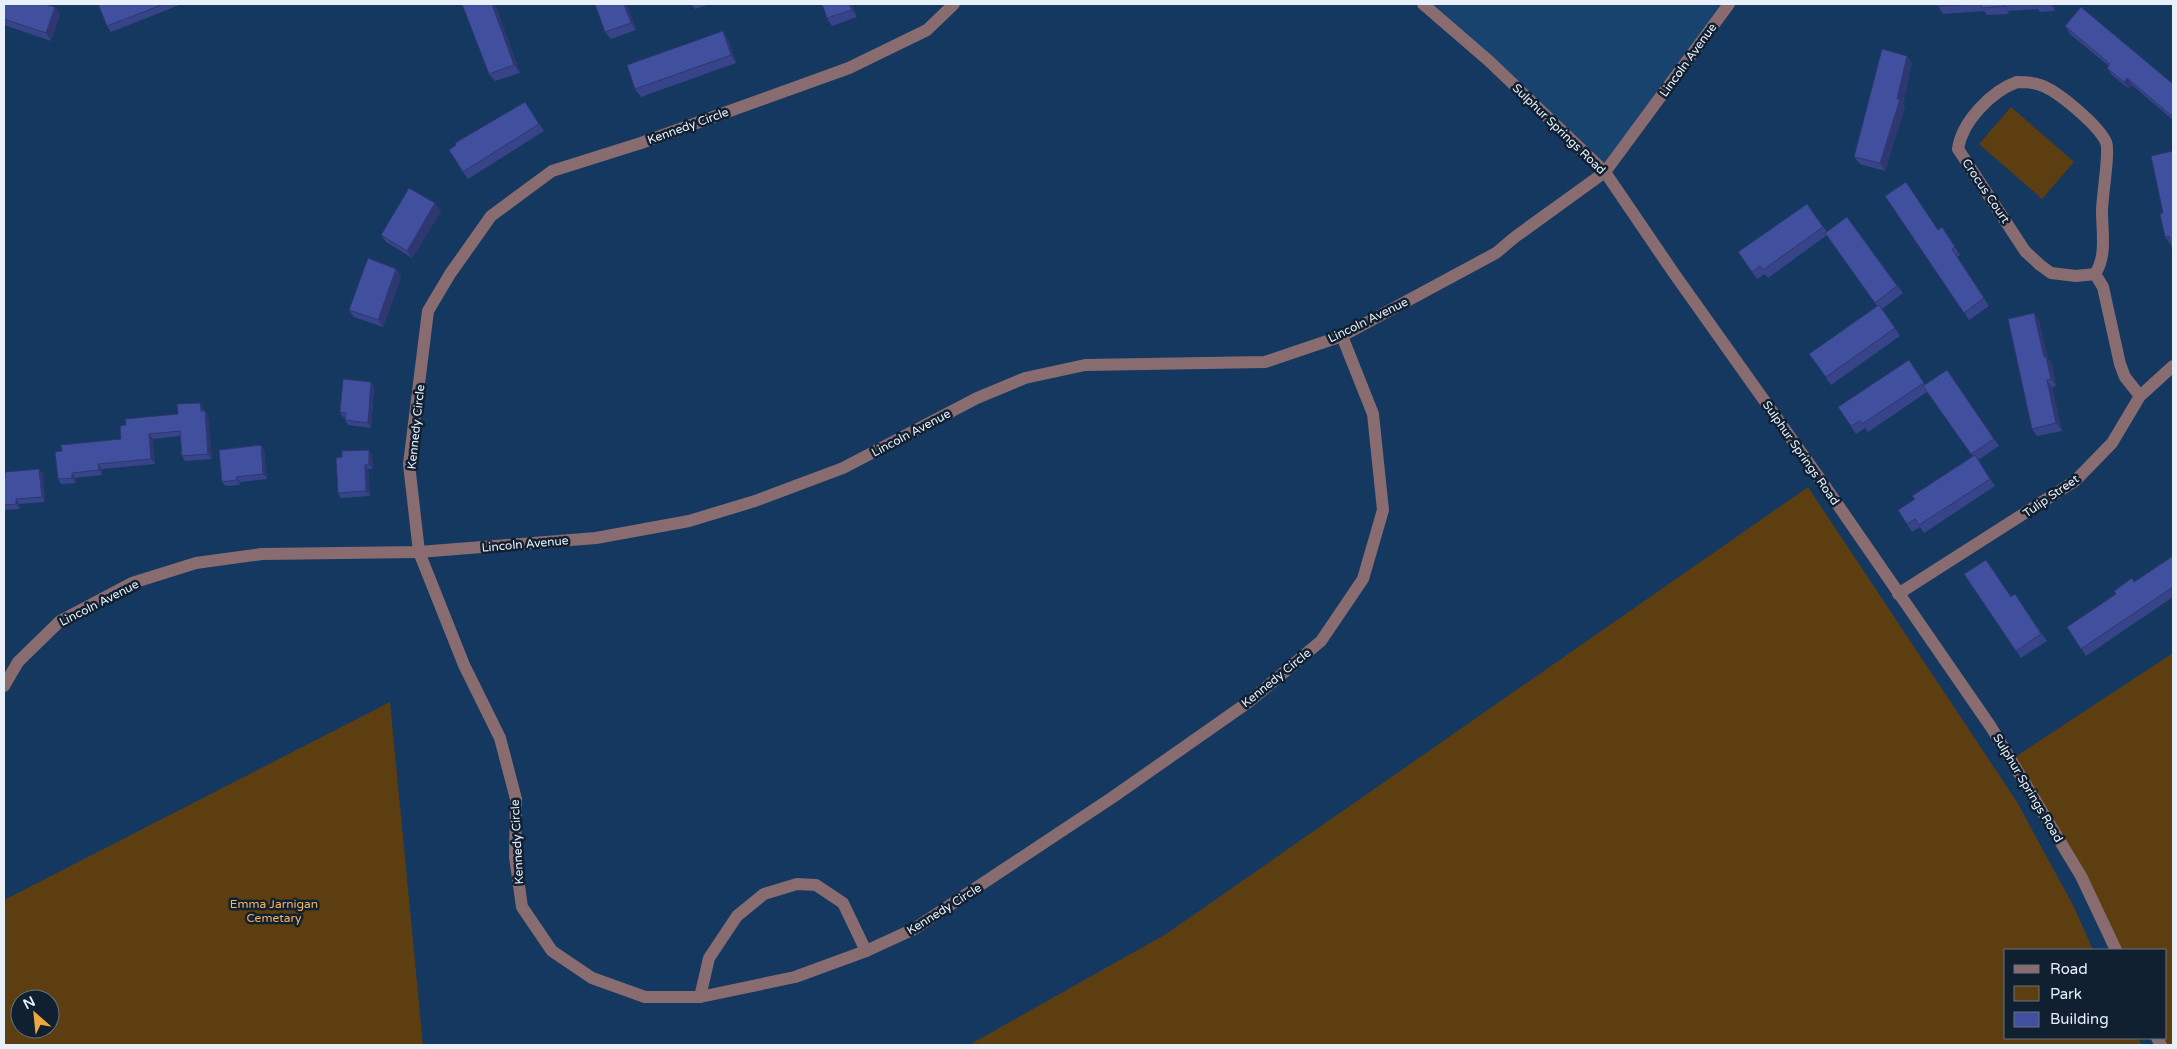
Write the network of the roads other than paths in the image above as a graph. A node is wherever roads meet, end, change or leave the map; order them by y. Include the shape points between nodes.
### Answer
1 (954, 4) edge
2 (1423, 4) edge
3 (1729, 4) edge
4 (1606, 172) junction
5 (2095, 274) junction
6 (1342, 336) junction
7 (2173, 366) edge
8 (2140, 396) junction
9 (420, 552) junction
10 (1898, 594) junction
11 (4, 686) edge
12 (2116, 949) edge
13 (866, 952) junction
14 (700, 997) junction

1 - 9 street, Kennedy Circle via 927,30 849,68 641,143 552,171 491,216 428,311 409,464
2 - 4 street, Sulphur Springs Road via 1490,61
3 - 4 street, Lincoln Avenue
4 - 6 street, Lincoln Avenue via 1496,254
4 - 10 street, Sulphur Springs Road
5 - 5 street, Crocus Court via 2101,264 2103,248 2102,191 2106,142 2080,112 2056,93 2041,85 2017,82 2003,87 1972,119 1958,149 2025,251 2040,265 2050,273
5 - 8 street via 2103,288 2120,364 2125,377
6 - 9 street, Lincoln Avenue via 1265,362 1085,365 1025,378 977,398 843,468 755,501 689,521 596,538
6 - 13 street, Kennedy Circle via 1373,414 1383,510 1363,579 1321,641 1250,701 1113,798 914,929
7 - 8 street, Tulip Street
8 - 10 street, Tulip Street via 2112,443 2075,482
9 - 11 street, Lincoln Avenue via 262,554 196,563 132,583 60,621 18,662
9 - 14 street, Kennedy Circle via 464,665 500,738 516,799 515,857 522,907 552,951 592,978 645,996
10 - 12 street, Sulphur Springs Road via 2012,759 2082,876
13 - 14 street, Kennedy Circle via 795,977
13 - 14 street via 843,904 816,884 797,884 764,894 737,916 709,958

